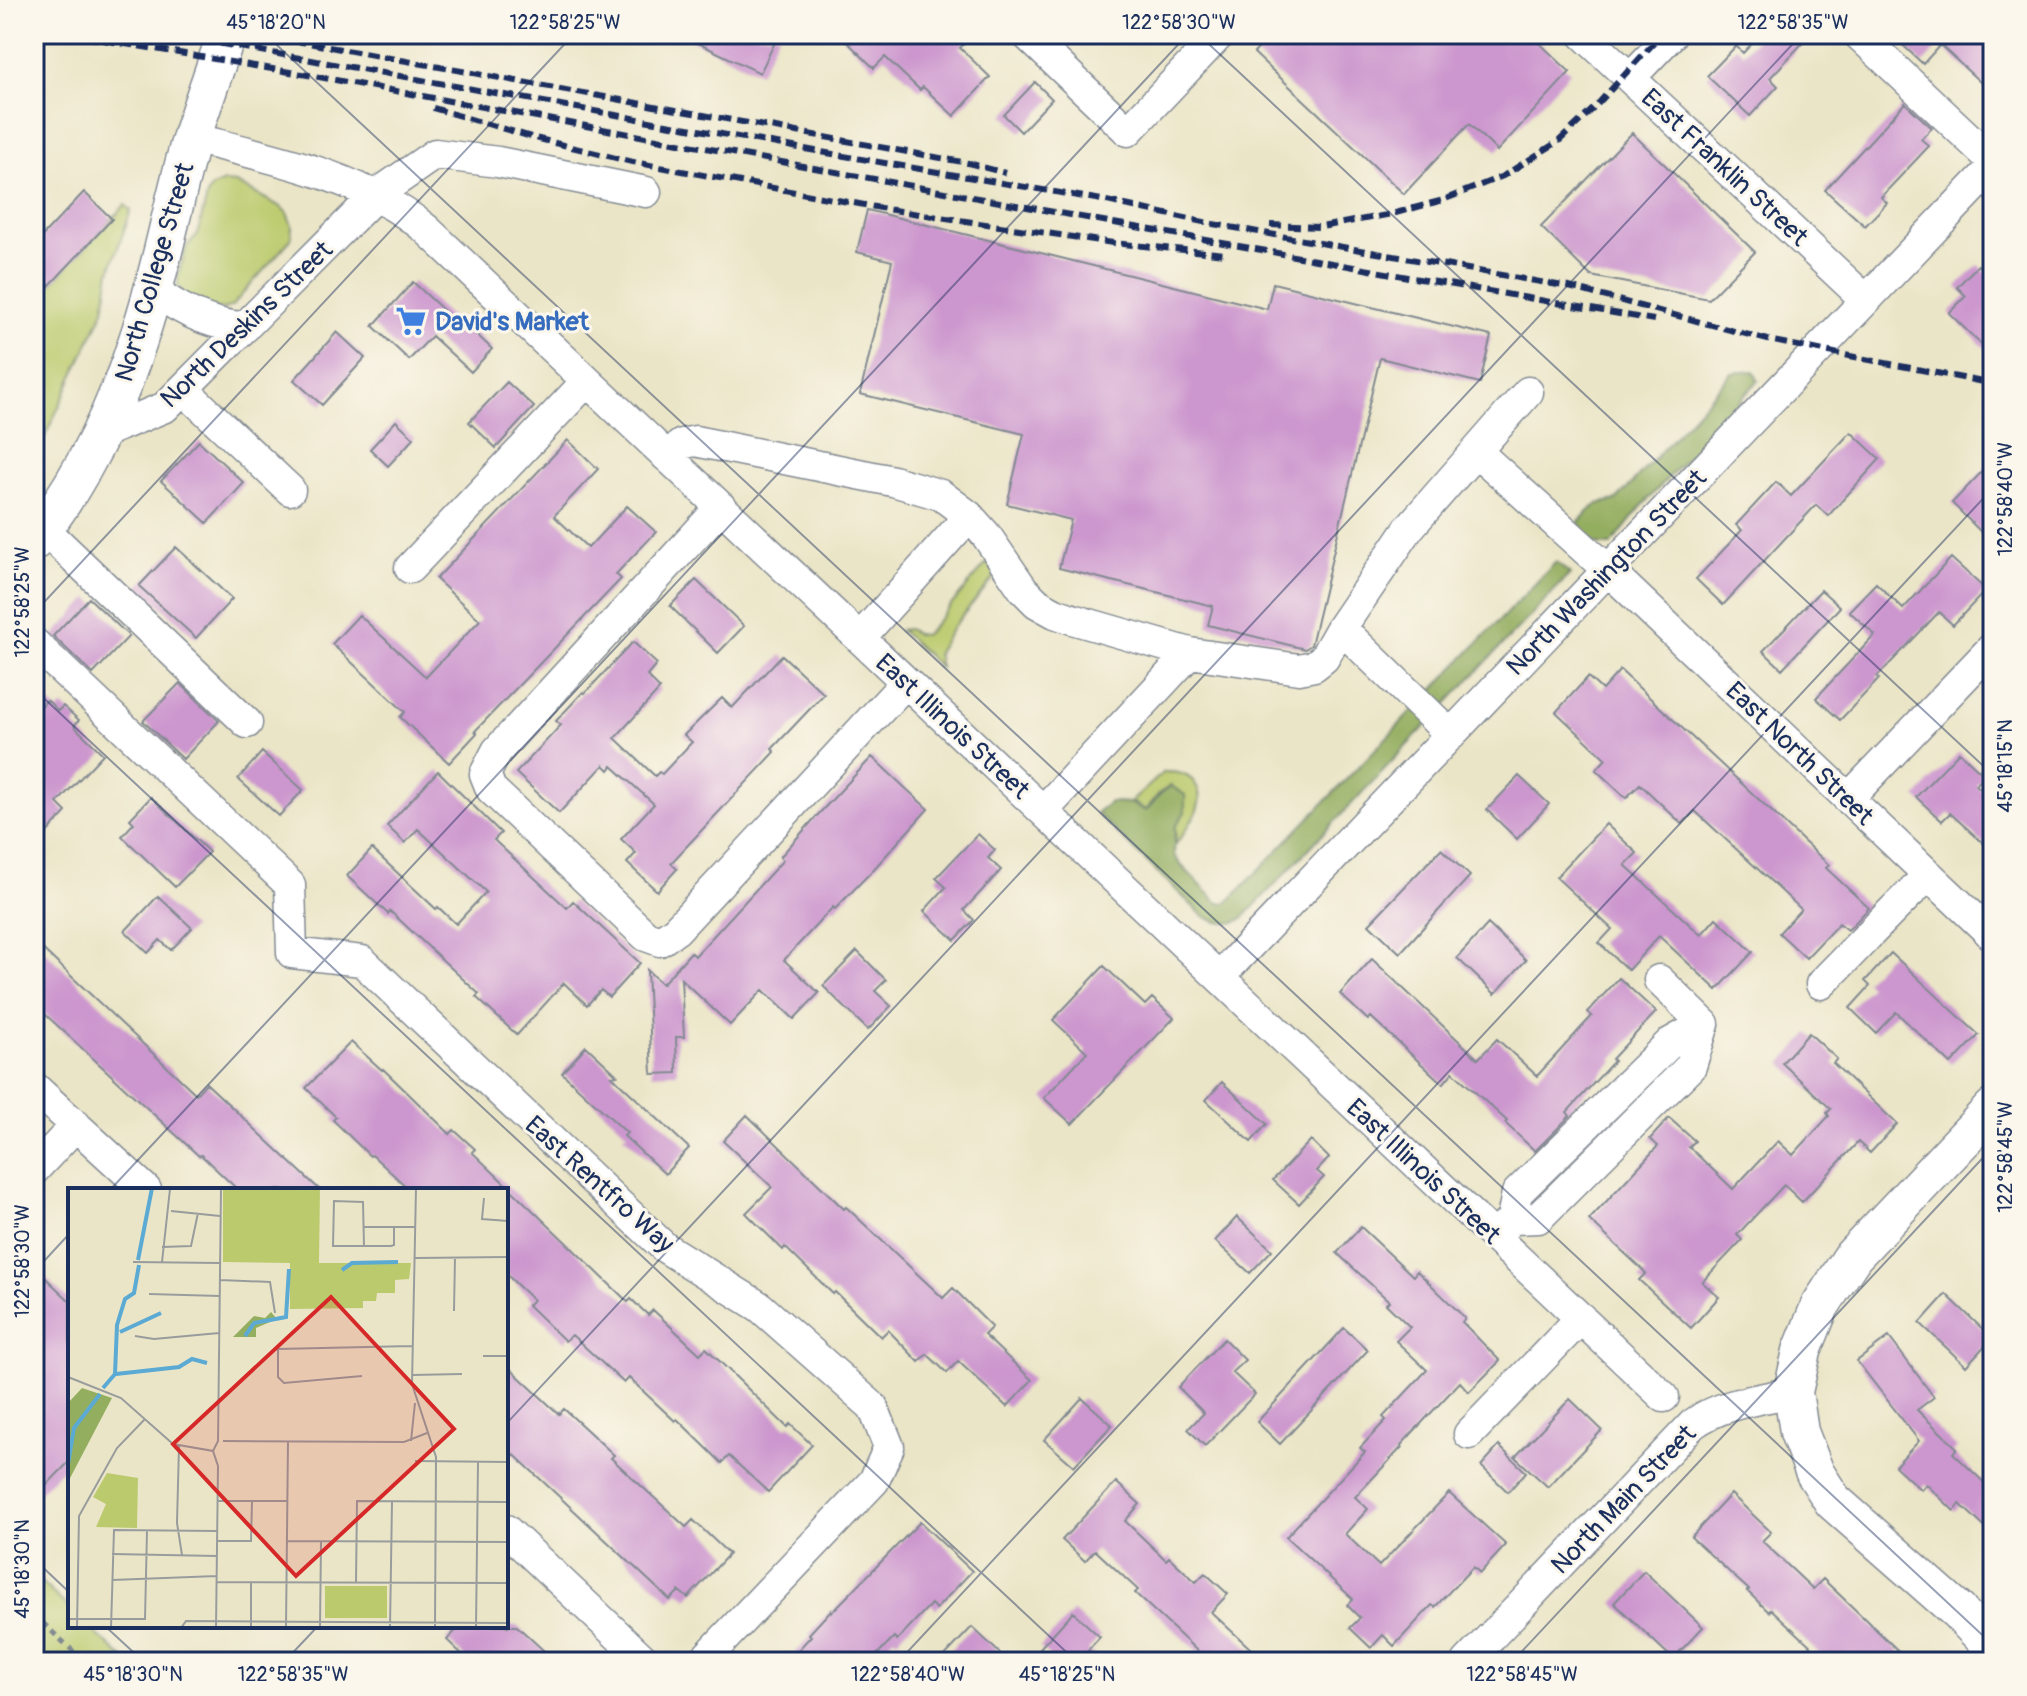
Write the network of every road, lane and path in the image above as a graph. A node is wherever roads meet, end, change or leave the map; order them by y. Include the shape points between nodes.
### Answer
1 (229, 34) edge
2 (1026, 34) edge
3 (1220, 34) edge
4 (1583, 34) edge
5 (1672, 34) edge
6 (1858, 34) edge
7 (1630, 78) junction
8 (192, 138) junction
9 (1993, 161) edge
10 (1993, 167) edge
11 (646, 192) dead end
12 (376, 195) junction
13 (153, 290) junction
14 (1866, 300) junction
15 (245, 327) junction
16 (587, 381) junction
17 (183, 389) junction
18 (1528, 392) dead end
19 (102, 433) junction
20 (1477, 452) junction
21 (666, 456) junction
22 (290, 490) dead end
23 (721, 507) junction
24 (969, 516) junction
25 (39, 535) edge
26 (410, 568) dead end
27 (1608, 570) junction
28 (1341, 628) junction
29 (860, 638) junction
30 (34, 643) edge
31 (1993, 647) edge
32 (1190, 653) junction
33 (906, 682) junction
34 (247, 723) dead end
35 (1451, 735) junction
36 (1848, 799) junction
37 (1043, 811) junction
38 (1929, 875) junction
39 (1993, 936) edge
40 (1219, 977) junction
41 (1659, 980) dead end
42 (1821, 984) dead end
43 (34, 1087) edge
44 (1993, 1108) edge
45 (76, 1125) junction
46 (34, 1170) edge
47 (144, 1188) edge
48 (34, 1227) edge
49 (1503, 1228) junction
50 (34, 1259) edge
51 (1581, 1318) junction
52 (1793, 1392) junction
53 (1664, 1397) dead end
54 (1469, 1434) dead end
55 (508, 1532) edge
56 (34, 1615) edge
57 (1992, 1644) edge
58 (1479, 1658) edge
59 (85, 1662) edge
60 (646, 1662) edge
61 (702, 1662) edge

1 - 8 main road, North College Street
2 - 3 street via 1128,131
4 - 7 street, East Franklin Street
5 - 7 street
6 - 9 street
7 - 14 street, East Franklin Street
8 - 12 street, East Illinois Street via 296,164
8 - 13 main road, North College Street
10 - 14 street, North Washington Street
11 - 12 street, North Deskins Street via 435,154
12 - 15 street, North Deskins Street
12 - 16 street, East Illinois Street via 426,229
13 - 15 street via 213,323
13 - 19 main road, North College Street
14 - 27 street, North Washington Street
15 - 17 street, North Deskins Street
16 - 21 street, East Illinois Street
16 - 26 street
17 - 19 street, North Deskins Street via 165,407
17 - 22 street
18 - 20 street
19 - 25 main road, North College Street
20 - 27 street, East North Street
20 - 28 street via 1409,528
21 - 23 street, East Illinois Street
21 - 24 street via 695,441 719,445 893,481 941,495
23 - 29 street, East Illinois Street
23 - 33 street via 497,751 485,774 491,789 646,936 660,941 676,930
24 - 29 street
24 - 32 street via 1037,603 1072,619
25 - 34 street
27 - 35 street, North Washington Street
27 - 36 street, East North Street
28 - 32 street via 1324,658 1299,669
28 - 35 street
29 - 33 street, East Illinois Street
30 - 61 street, East Rentfro Way via 290,885 292,953 362,961 664,1247 760,1307 873,1407 889,1447 874,1481
31 - 36 street
32 - 37 street
33 - 37 street, East Illinois Street
35 - 40 street, North Washington Street
36 - 38 street, East North Street
37 - 40 street, East Illinois Street
38 - 39 street, East North Street
38 - 42 street
40 - 49 street, East Illinois Street
41 - 49 street via 1704,1024 1691,1066 1538,1218
43 - 45 street
44 - 52 main road via 1853,1256 1820,1306
45 - 46 street
45 - 47 street
48 - 50 path via 39,1254
49 - 51 street, East Illinois Street
51 - 53 street, East Illinois Street
51 - 54 street
52 - 57 main road via 1799,1432 1833,1501
52 - 58 street, North Main Street via 1726,1406 1693,1424
55 - 60 street
56 - 59 path

